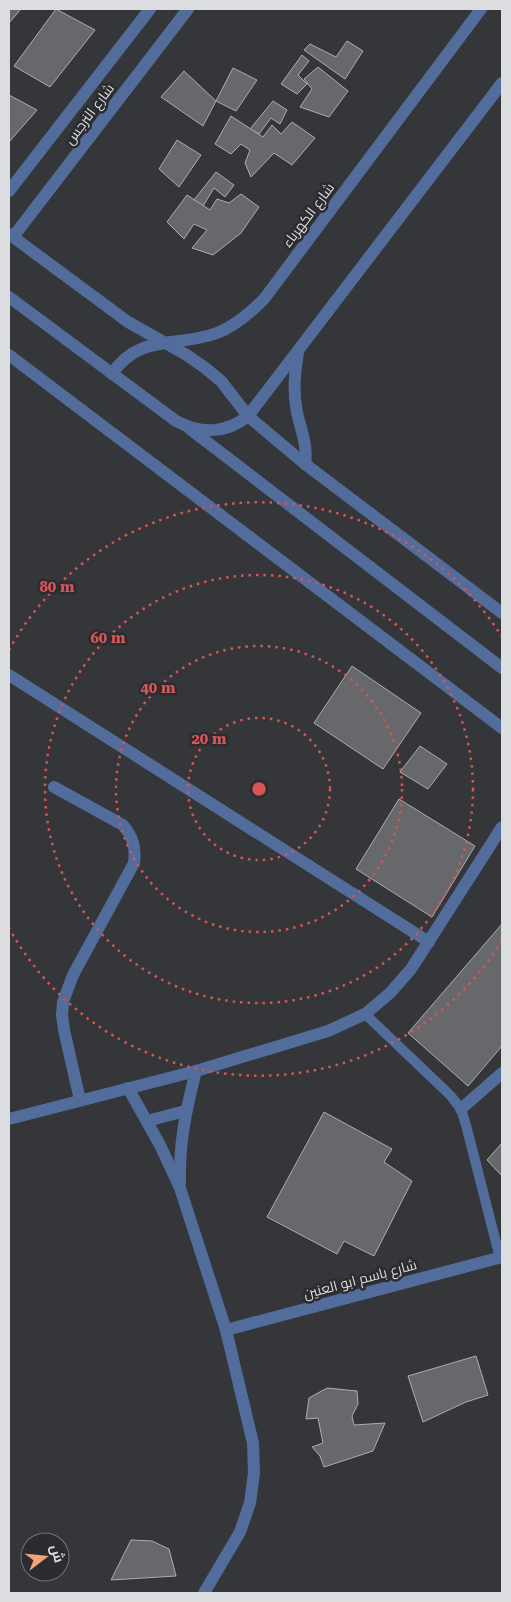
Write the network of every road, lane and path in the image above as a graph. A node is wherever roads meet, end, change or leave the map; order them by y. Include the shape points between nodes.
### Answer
1 (150, 9) edge
2 (188, 9) edge
3 (481, 9) edge
4 (502, 83) edge
5 (9, 191) edge
6 (11, 235) edge
7 (9, 297) edge
8 (166, 342) junction
9 (299, 351) junction
10 (9, 355) edge
11 (112, 374) junction
12 (248, 416) junction
13 (188, 427) junction
14 (305, 464) junction
15 (502, 613) edge
16 (502, 668) edge
17 (9, 675) edge
18 (502, 728) edge
19 (54, 787) dead end
20 (502, 828) edge
21 (429, 942) junction
22 (365, 1014) junction
23 (196, 1071) junction
24 (502, 1073) edge
25 (128, 1088) junction
26 (80, 1100) junction
27 (461, 1108) junction
28 (186, 1111) junction
29 (9, 1119) edge
30 (147, 1121) junction
31 (180, 1188) junction
32 (501, 1258) edge
33 (226, 1330) junction
34 (204, 1593) edge

1 - 5 street, شارع النرجس
2 - 6 street, شارع النرجس
3 - 8 street, شارع الكهرباء via 264,299 250,313 217,332
4 - 9 street
6 - 8 street via 128,322
7 - 11 street
8 - 11 street, شارع الكهرباء via 135,351
8 - 12 street via 221,381
9 - 12 street
9 - 14 street via 294,388 306,448
10 - 18 street
11 - 13 street
12 - 13 street via 228,428 215,431
12 - 14 street
13 - 16 street
14 - 15 street
17 - 21 street
19 - 26 street via 123,825 134,842 135,853 134,863 73,975 63,1002 64,1030
20 - 21 street
21 - 22 street via 390,993
22 - 23 street via 328,1031
22 - 27 lane
23 - 25 street
23 - 28 street
24 - 27 street
25 - 26 street
25 - 30 street
26 - 29 street
27 - 32 lane
28 - 30 street
28 - 31 street via 181,1137
30 - 31 street
31 - 33 street
32 - 33 street, شارع باسم ابو العنين
33 - 34 street via 253,1443 254,1473 250,1503 240,1532

